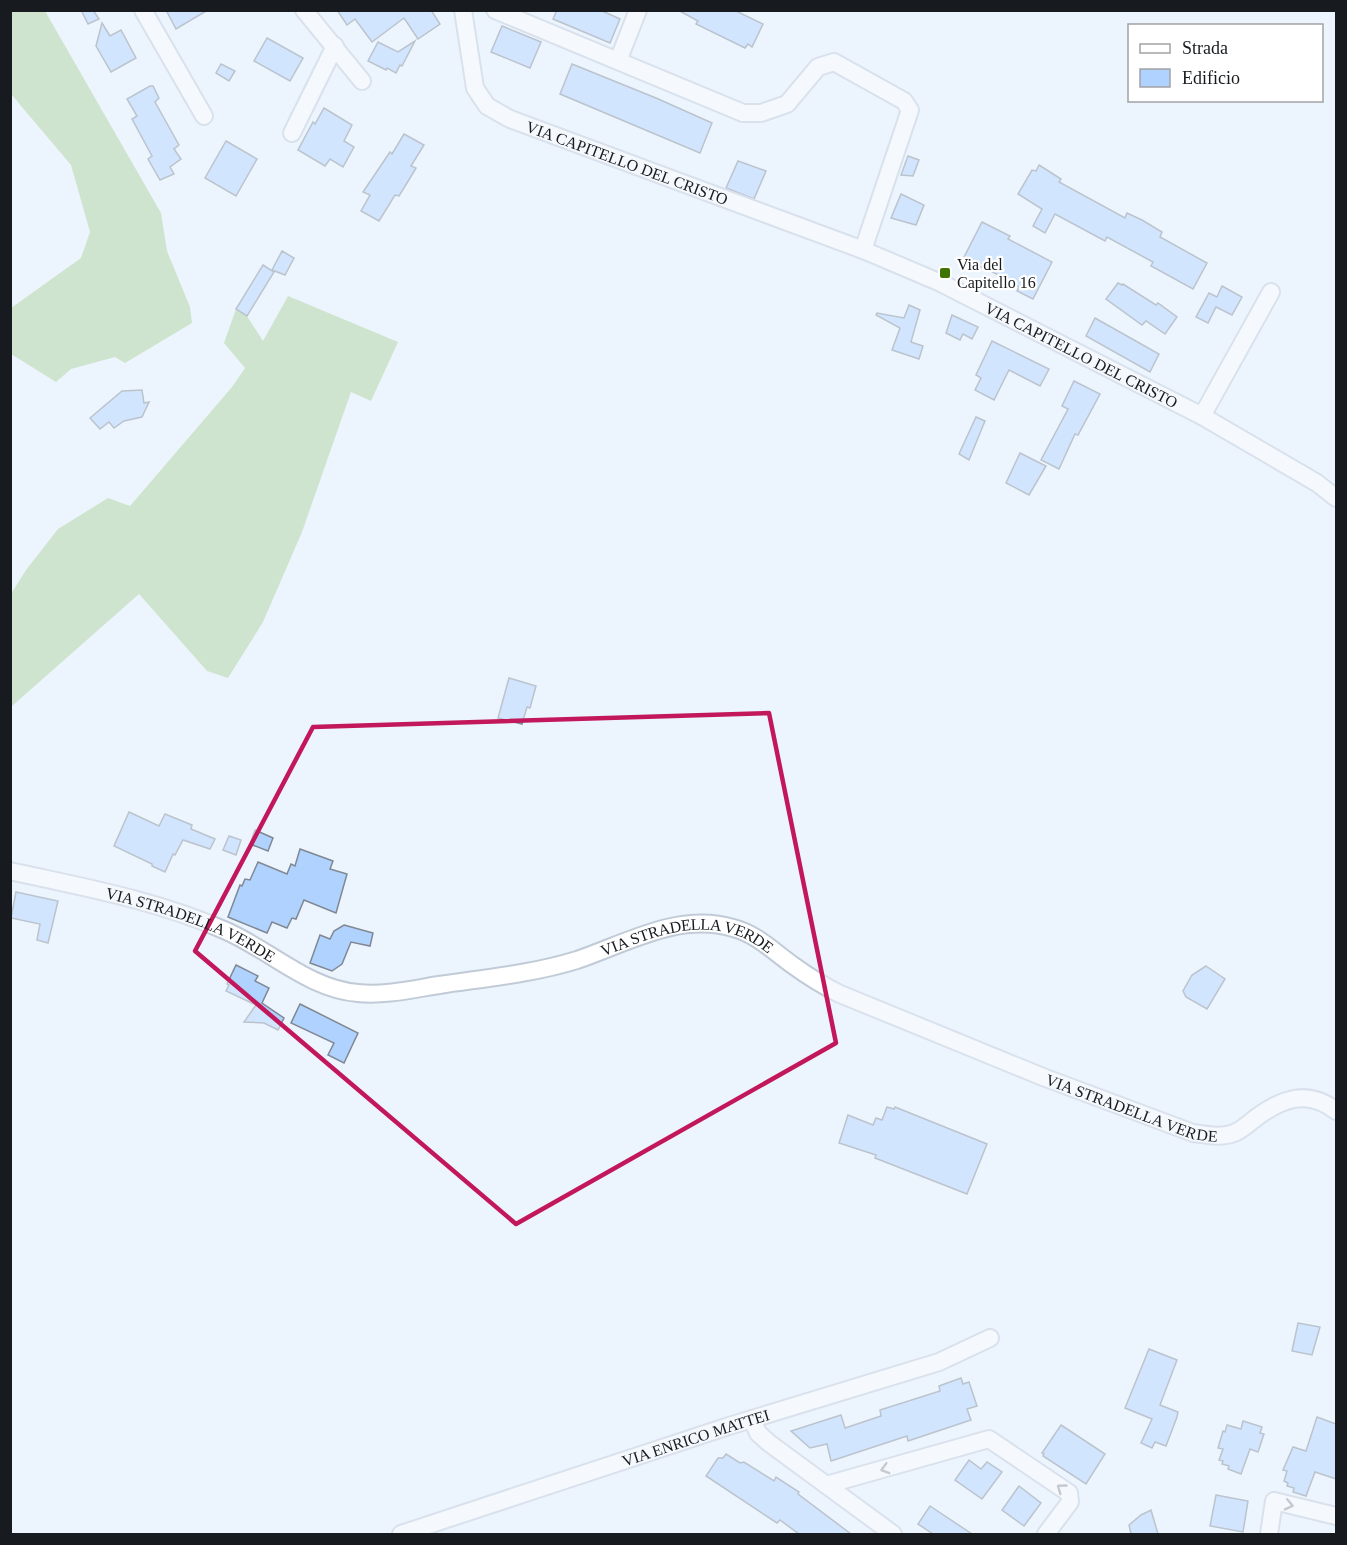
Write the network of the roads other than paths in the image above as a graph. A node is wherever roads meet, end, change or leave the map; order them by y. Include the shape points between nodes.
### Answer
1 (143, 10) edge
2 (304, 10) edge
3 (463, 10) edge
4 (495, 10) edge
5 (638, 10) edge
6 (335, 46) junction
7 (618, 61) junction
8 (362, 81) dead end
9 (204, 116) dead end
10 (292, 133) dead end
11 (863, 250) junction
12 (1271, 292) dead end
13 (1202, 416) junction
14 (1336, 498) edge
15 (10, 871) edge
16 (1336, 1111) edge
17 (990, 1338) dead end
18 (752, 1419) junction
19 (857, 1477) junction
20 (825, 1485) junction
21 (848, 1502) junction
22 (1336, 1516) edge
23 (401, 1534) edge
24 (893, 1534) edge
25 (1046, 1534) edge
26 (1269, 1534) edge

1 - 9 street
2 - 6 street
3 - 11 street, VIA CAPITELLO DEL CRISTO via 475,88 488,106 510,120
4 - 7 street
5 - 7 street
6 - 8 street
6 - 10 street
7 - 11 street via 744,113 761,113 787,104 818,67 834,62 904,101 910,110
11 - 13 street, VIA CAPITELLO DEL CRISTO via 941,283
12 - 13 street
13 - 14 street, VIA CAPITELLO DEL CRISTO
15 - 16 street, VIA STRADELLA VERDE via 181,913 257,945 330,987 358,993 385,993 543,969 680,924 709,923 734,928 761,940 813,980 840,994 1043,1077 1193,1132 1216,1136 1236,1133 1286,1100 1307,1098 1326,1103
17 - 18 street, VIA ENRICO MATTEI via 939,1362
18 - 20 street via 758,1433 769,1443
18 - 23 street, VIA ENRICO MATTEI
19 - 20 street
19 - 21 street
25 -> 19 street via 1070,1502 1069,1493 989,1439
20 - 21 street
21 - 24 street
26 -> 22 street via 1274,1502

